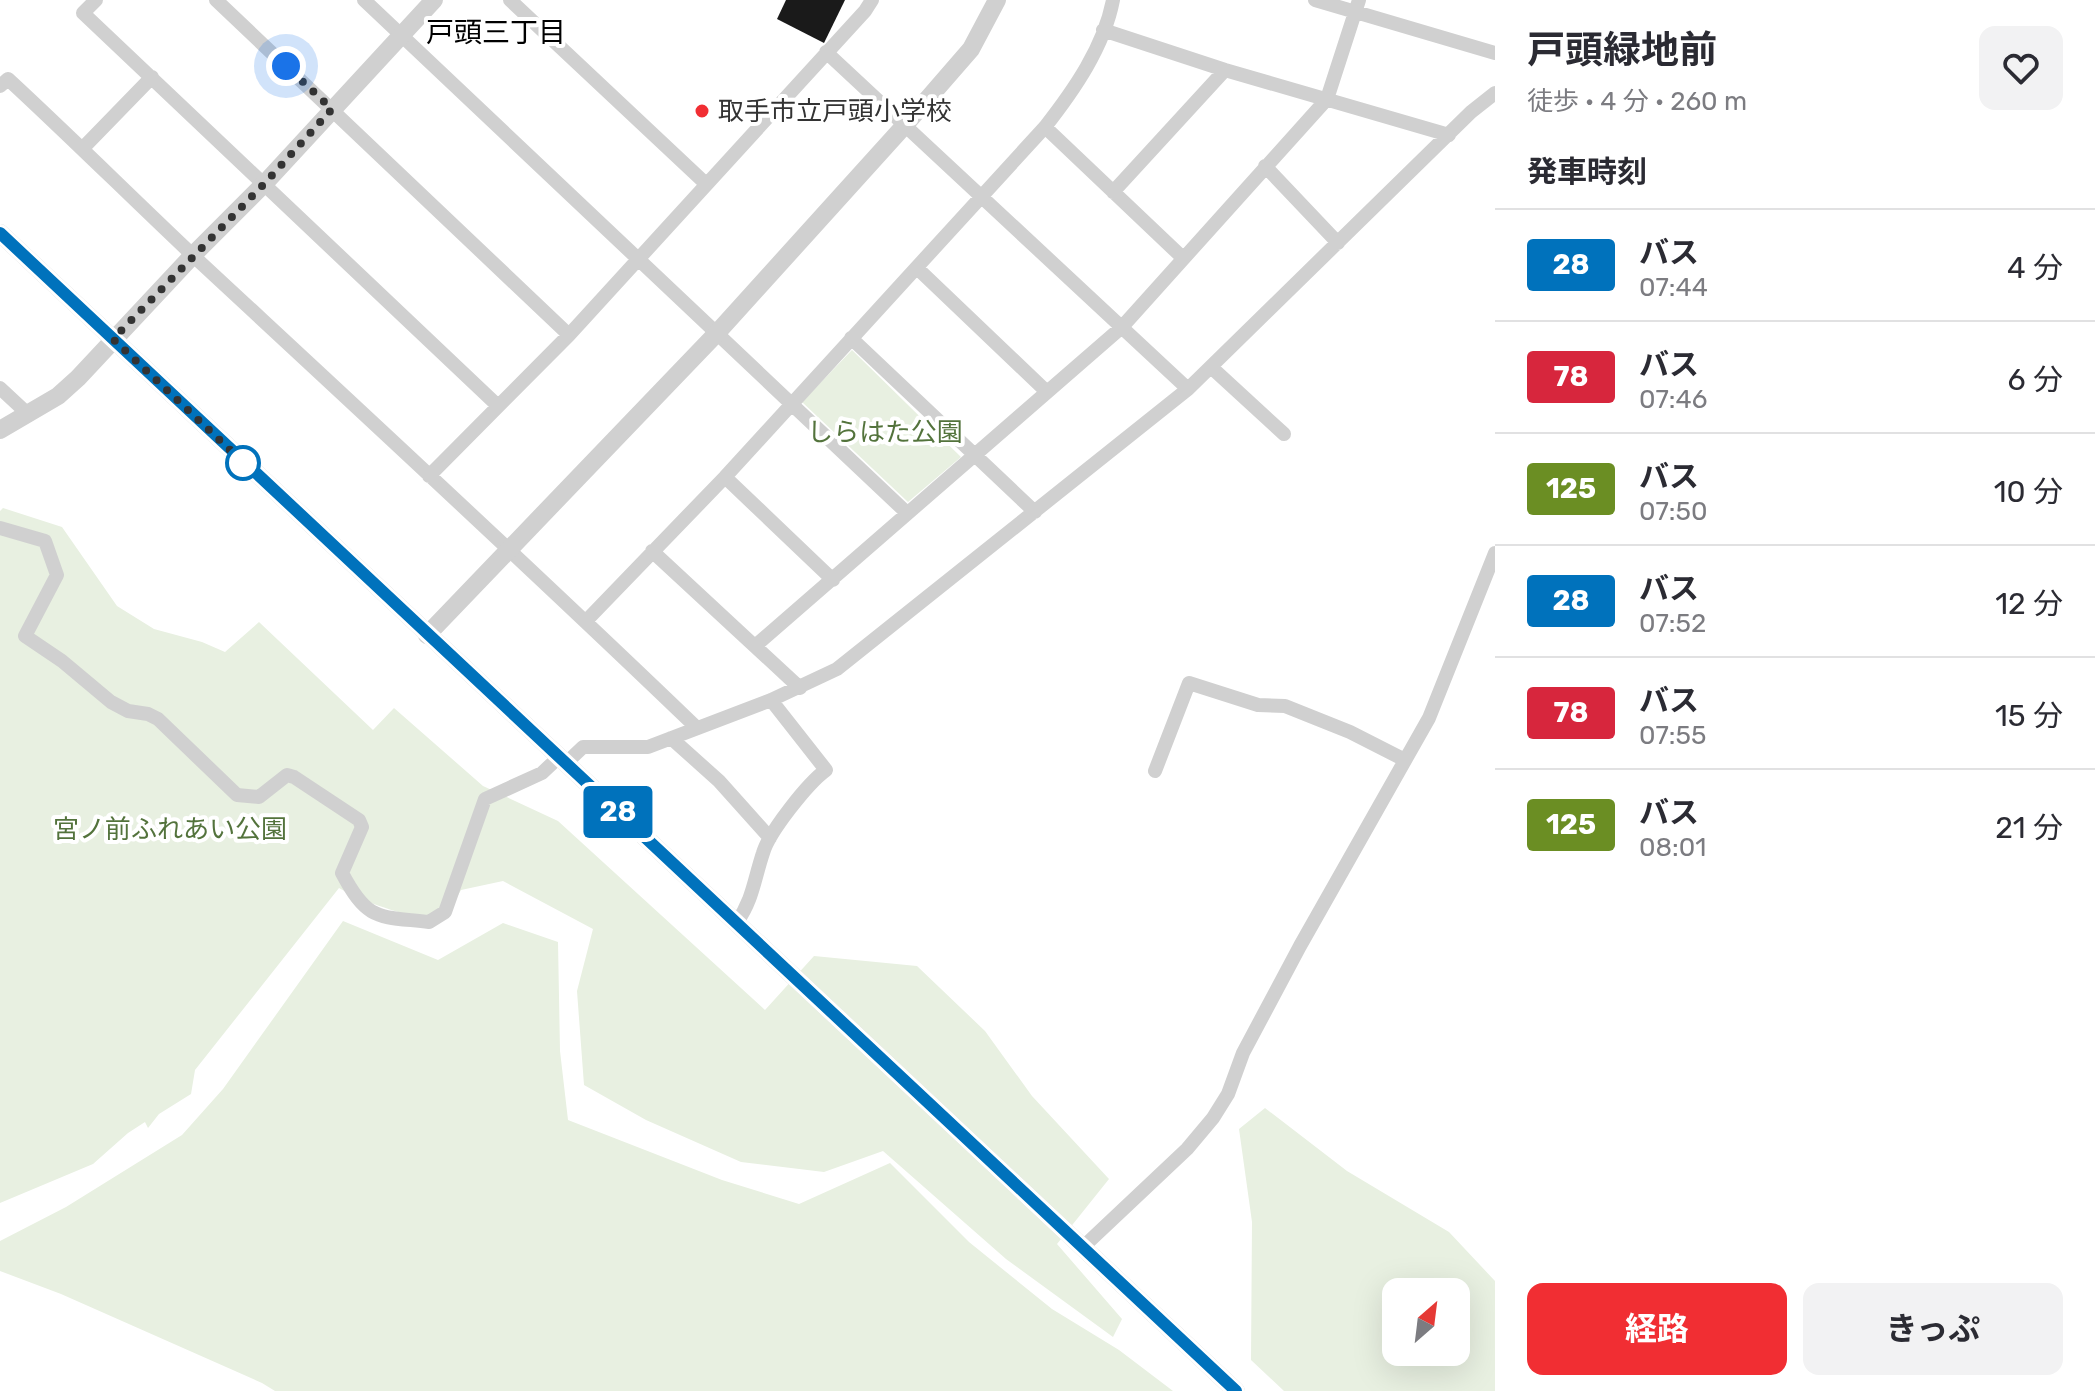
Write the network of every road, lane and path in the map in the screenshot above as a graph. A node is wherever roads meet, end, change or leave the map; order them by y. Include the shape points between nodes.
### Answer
1 (96, 0) edge
2 (216, 0) edge
3 (364, 0) edge
4 (434, 0) edge
5 (510, 0) edge
6 (872, 0) edge
7 (997, 0) edge
8 (1113, 0) edge
9 (1315, 0) edge
10 (1357, 6) edge
11 (1103, 30) junction
12 (402, 35) junction
13 (826, 52) junction
14 (1495, 53) edge
15 (1225, 70) junction
16 (152, 77) junction
17 (0, 86) edge
18 (1495, 93) edge
19 (1327, 99) junction
20 (332, 109) junction
21 (905, 125) junction
22 (1045, 127) junction
23 (1449, 135) junction
24 (83, 148) junction
25 (1265, 166) junction
26 (265, 183) junction
27 (705, 183) junction
28 (1113, 192) junction
29 (983, 197) junction
30 (0, 233) edge
31 (1338, 243) junction
32 (193, 255) junction
33 (1183, 258) junction
34 (635, 259) junction
35 (917, 268) junction
36 (1122, 327) junction
37 (716, 334) junction
38 (569, 335) junction
39 (851, 338) junction
40 (113, 339) junction
41 (1211, 367) junction
42 (0, 388) edge
43 (1188, 389) junction
44 (1047, 392) junction
45 (790, 404) junction
46 (497, 405) junction
47 (29, 415) junction
48 (0, 430) edge
49 (1284, 434) dead end
50 (975, 454) junction
51 (429, 476) junction
52 (725, 477) junction
53 (1035, 512) junction
54 (907, 513) junction
55 (0, 528) edge
56 (508, 549) junction
57 (652, 551) junction
58 (1495, 553) edge
59 (833, 580) junction
60 (586, 621) junction
61 (427, 635) junction
62 (755, 646) junction
63 (800, 688) junction
64 (771, 700) junction
65 (697, 728) junction
66 (671, 738) junction
67 (1405, 760) junction
68 (562, 761) junction
69 (1155, 771) dead end
70 (770, 838) junction
71 (737, 922) junction
72 (1082, 1248) junction
73 (1236, 1391) edge

1 - 16 street via 83,13
2 - 20 street
3 - 12 street
4 - 12 street
5 - 27 street
6 - 13 street
7 - 21 street via 971,49
8 - 11 street
9 - 10 street
10 - 14 street
10 - 19 street
11 - 15 street
11 - 22 street via 1072,93
12 - 20 street
12 - 34 street
13 - 21 street
13 - 27 street
15 - 19 street
15 - 28 street
16 - 24 street
16 - 26 street
17 - 24 street via 8,79
18 - 23 street
19 - 23 street
19 - 25 street
20 - 26 street
20 - 38 street
21 - 29 street
21 - 37 street
22 - 28 street
22 - 29 street
23 - 31 street
24 - 32 street
25 - 31 street
25 - 33 street
26 - 32 street
26 - 46 street
27 - 34 street
28 - 33 street
29 - 35 street
29 - 36 street
30 - 40 street
31 - 41 street
32 - 40 street
32 - 51 street
33 - 36 street
34 - 37 street
34 - 38 street
35 - 39 street
35 - 44 street
36 - 43 street
36 - 44 street
37 - 45 street
37 - 56 street
38 - 46 street
39 - 45 street
39 - 50 street
40 - 47 street via 58,396
40 - 61 street
41 - 43 street
41 - 49 street
42 - 47 street
43 - 53 street
44 - 50 street
45 - 52 street
45 - 54 street
46 - 51 street
47 - 48 street
50 - 53 street
50 - 54 street
51 - 56 street
52 - 57 street
52 - 59 street
53 - 63 street via 858,654
54 - 59 street
55 - 68 street via 45,541 55,564 57,575 25,636 111,702 158,719 237,795 259,797 287,775 359,820 362,827 342,873 362,906 378,915 429,922 445,912 485,799
56 - 60 street
56 - 61 street
57 - 60 street
57 - 62 street
58 - 67 street via 1429,718
59 - 62 street
60 - 65 street
61 - 68 street
62 - 63 street
63 - 64 street
64 - 65 street
64 - 70 street via 826,770 812,780
65 - 66 street
66 - 68 street via 648,747 583,747
66 - 70 street
67 - 69 street via 1285,706 1258,705 1189,683
67 - 72 street via 1300,946 1213,1118
68 - 71 street
70 - 71 street via 753,895
71 - 72 street
72 - 73 street

